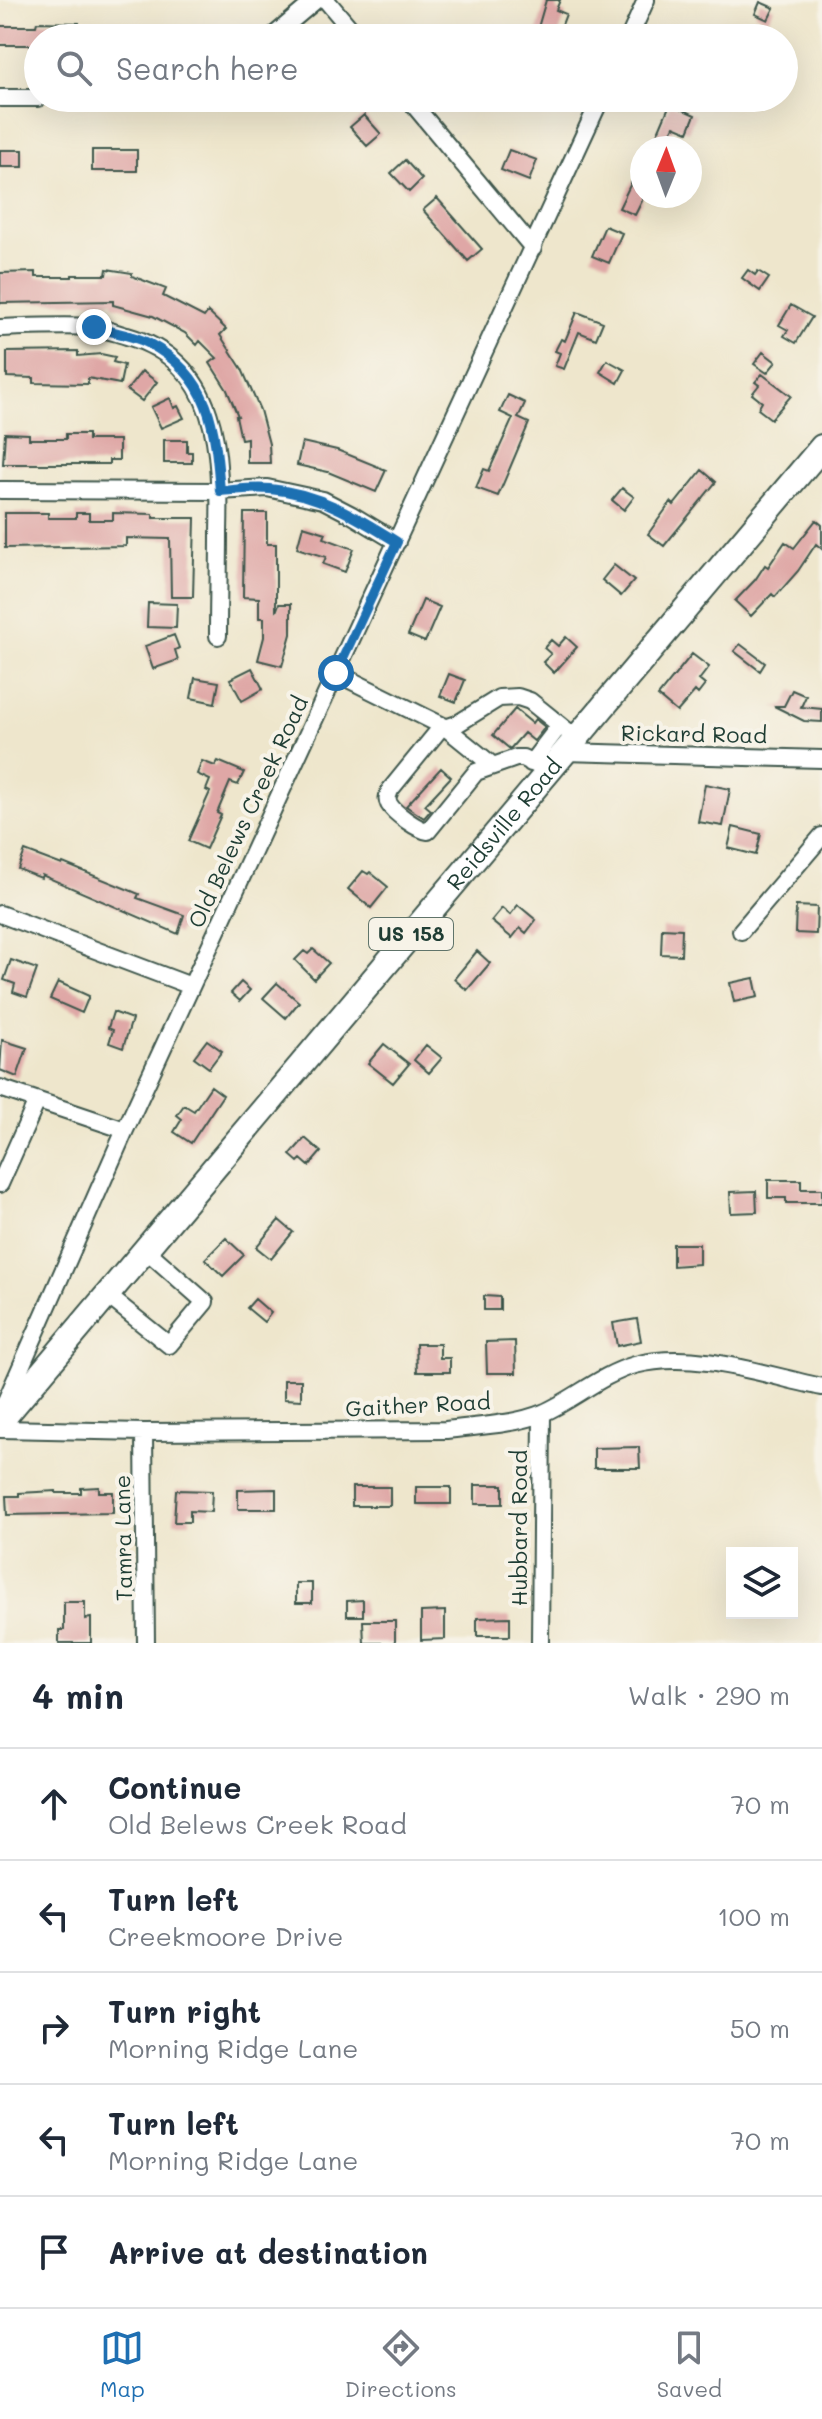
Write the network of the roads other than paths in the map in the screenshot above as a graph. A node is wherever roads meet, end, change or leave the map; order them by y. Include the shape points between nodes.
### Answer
1 (316, 0) edge
2 (326, 0) edge
3 (646, 0) edge
4 (288, 24) edge
5 (346, 24) edge
6 (635, 24) edge
7 (0, 98) edge
8 (24, 98) edge
9 (420, 112) edge
10 (595, 112) edge
11 (533, 248) junction
12 (0, 328) edge
13 (822, 447) edge
14 (0, 490) edge
15 (220, 491) junction
16 (397, 542) junction
17 (218, 636) dead end
18 (336, 673) junction
19 (445, 727) junction
20 (567, 739) junction
21 (822, 759) edge
22 (492, 765) junction
23 (540, 767) junction
24 (822, 836) edge
25 (0, 914) edge
26 (741, 931) dead end
27 (191, 986) junction
28 (0, 1088) edge
29 (37, 1101) junction
30 (125, 1130) junction
31 (0, 1184) edge
32 (145, 1249) junction
33 (107, 1295) junction
34 (822, 1387) edge
35 (542, 1414) junction
36 (0, 1416) edge
37 (0, 1422) edge
38 (0, 1429) edge
39 (144, 1432) junction
40 (146, 1643) edge
41 (540, 1643) edge

1 - 4 street
2 - 5 street
3 - 6 street
7 - 8 street
9 - 11 street
10 - 11 street, Old Belews Creek Road
11 - 16 street, Old Belews Creek Road
12 - 15 street via 94,327 146,342 175,362 208,408
13 - 20 highway, Reidsville Road / US 158
14 - 15 street
15 - 16 street via 267,488 323,500
15 - 17 street
16 - 18 street, Old Belews Creek Road
18 - 19 street
18 - 27 street, Old Belews Creek Road
19 - 20 street via 508,696 530,701
19 - 22 street
19 - 22 street via 387,799 416,828 428,831 476,772
20 - 21 street, Rickard Road
20 - 23 highway, Reidsville Road / US 158
22 - 23 street via 516,758
23 - 32 highway, Reidsville Road / US 158
24 - 26 street
25 - 27 street
27 - 30 street, Old Belews Creek Road
28 - 29 street
29 - 30 street
29 - 31 street
30 - 36 street, Old Belews Creek Road
32 - 33 highway, Reidsville Road / US 158
32 - 33 street via 205,1302 169,1345
33 - 37 highway, Reidsville Road / US 158
34 - 35 street, Gaither Road via 710,1363 668,1361 604,1377
35 - 39 street, Gaither Road via 446,1430
35 - 41 street, Hubbard Road
38 - 39 street, Gaither Road
39 - 40 street, Tamra Lane

